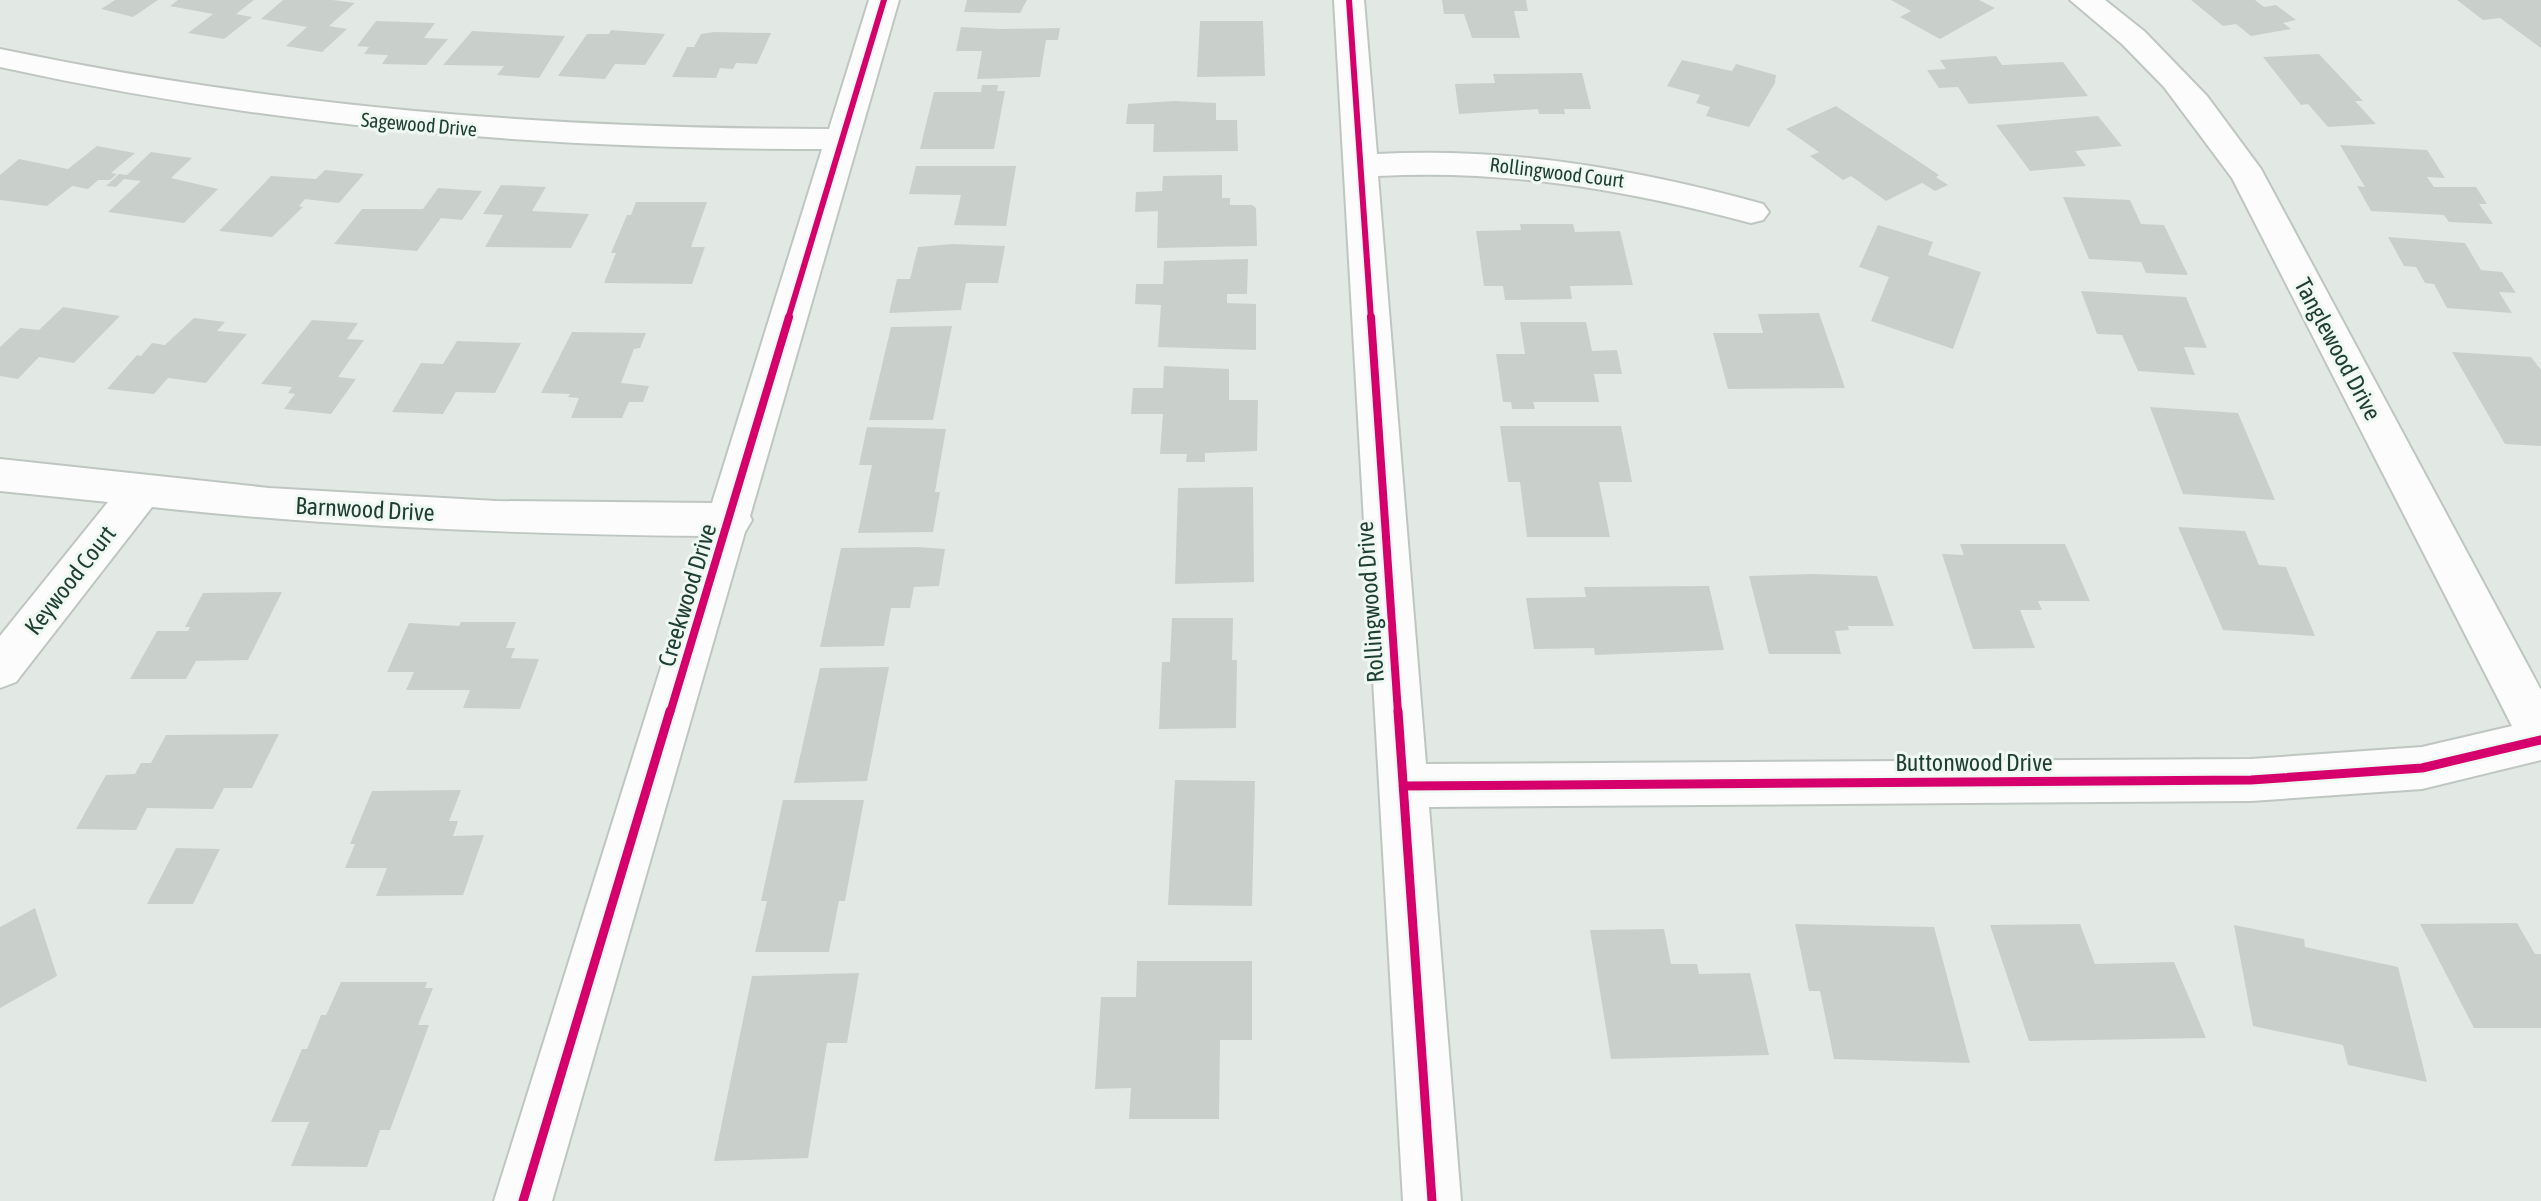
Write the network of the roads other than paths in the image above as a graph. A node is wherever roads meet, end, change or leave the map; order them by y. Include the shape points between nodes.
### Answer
1 (884, 0) edge
2 (1349, 0) edge
3 (2085, 0) edge
4 (0, 58) edge
5 (843, 139) junction
6 (1359, 166) junction
7 (1751, 212) dead end
8 (0, 475) edge
9 (140, 492) junction
10 (731, 520) junction
11 (0, 669) edge
12 (2541, 738) edge
13 (1403, 786) junction
14 (523, 1201) edge
15 (1432, 1201) edge

1 - 5 street, Creekwood Drive
2 - 6 street, Rollingwood Drive
3 - 12 street, Tanglewood Drive via 2169,70 2249,177
4 - 5 street, Sagewood Drive via 243,104 375,121 694,141
5 - 10 street, Creekwood Drive
6 - 7 street, Rollingwood Court via 1468,162 1539,167 1680,191
6 - 13 street, Rollingwood Drive
8 - 9 street, Barnwood Drive
9 - 10 street, Barnwood Drive via 496,517
9 - 11 street, Keywood Court
10 - 14 street, Creekwood Drive
12 - 13 street, Buttonwood Drive via 2422,768 2251,780
13 - 15 street, Rollingwood Drive

